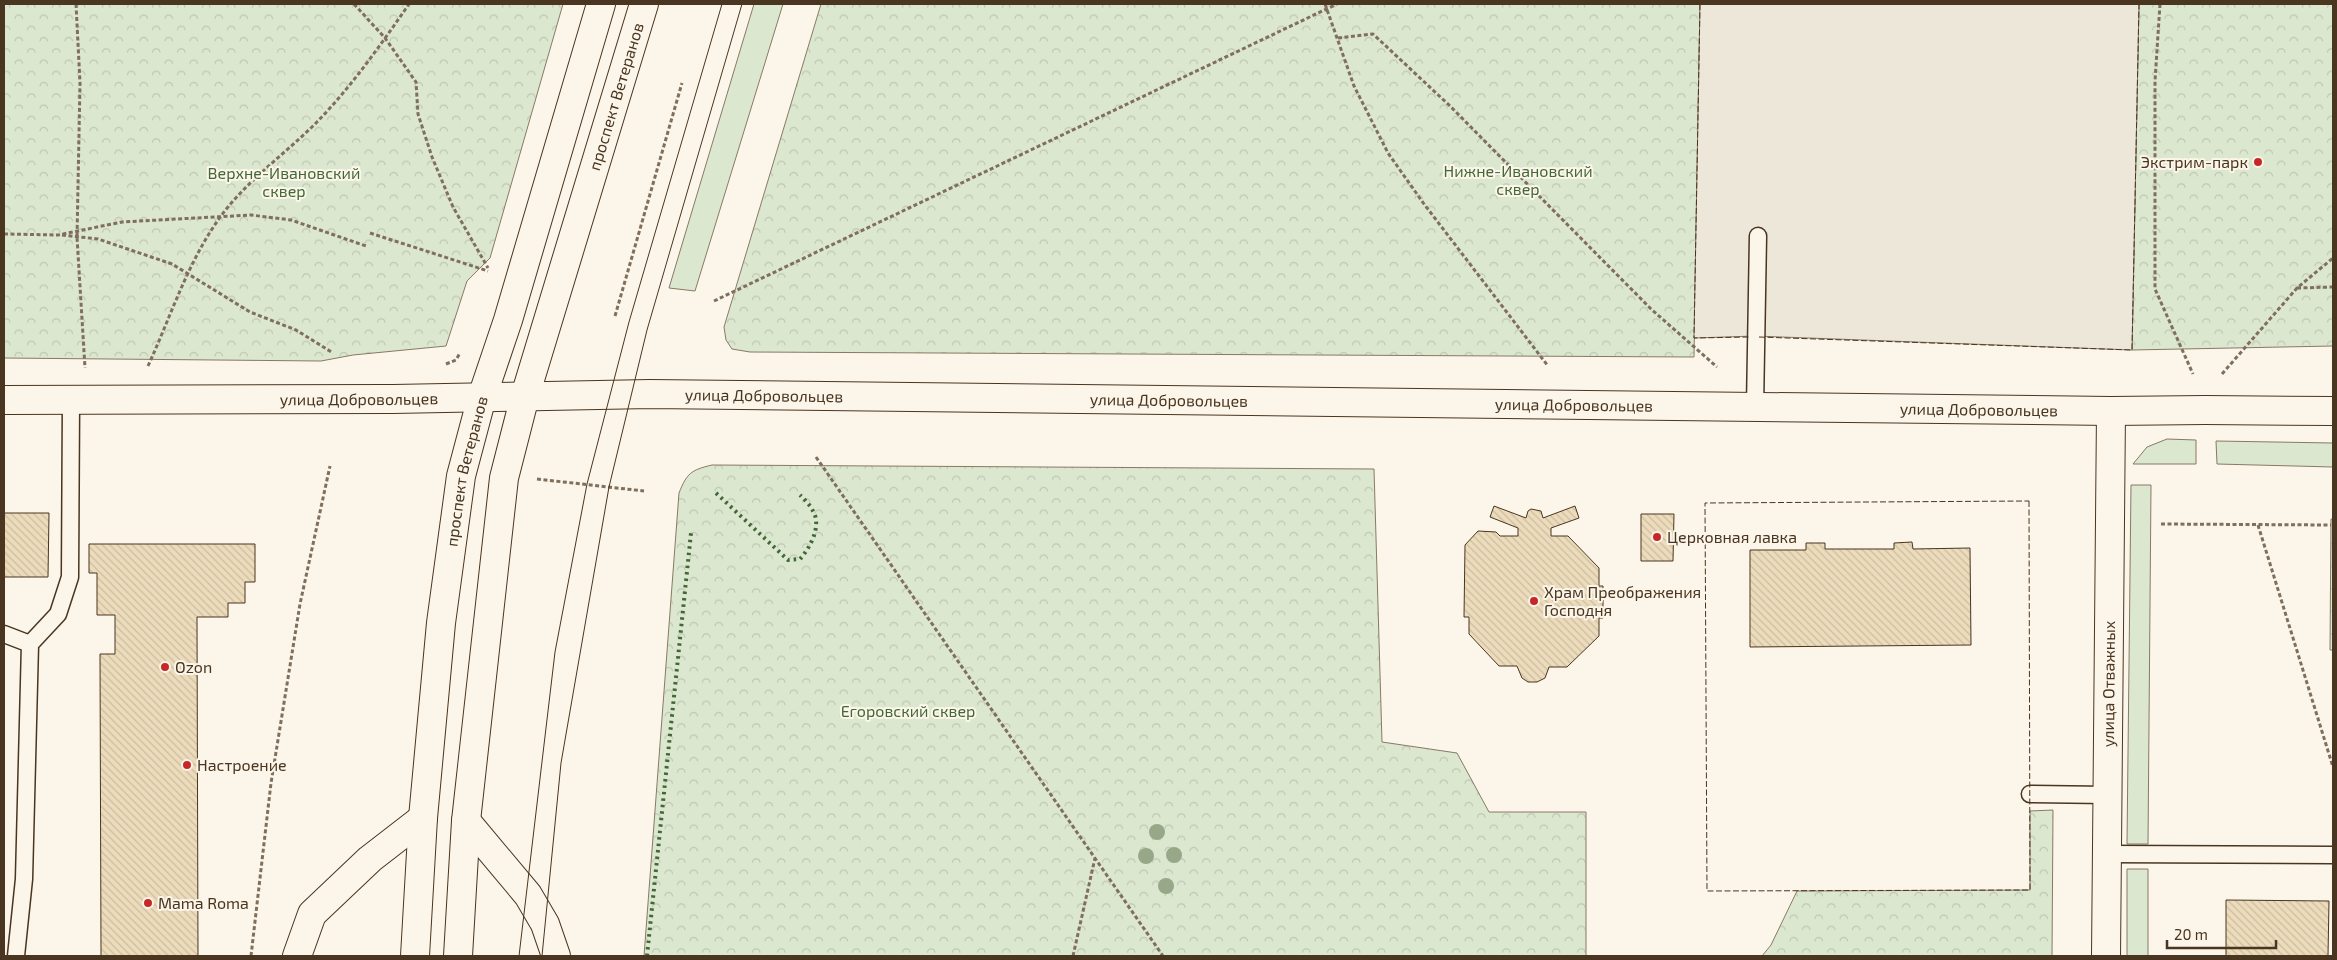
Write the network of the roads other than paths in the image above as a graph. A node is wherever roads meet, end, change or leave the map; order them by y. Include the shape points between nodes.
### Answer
1 (601, 4) edge
2 (644, 4) edge
3 (1758, 236) dead end
4 (525, 396) junction
5 (482, 397) junction
6 (4, 400) edge
7 (72, 401) junction
8 (1754, 407) junction
9 (2333, 411) edge
10 (2111, 412) junction
11 (4, 634) edge
12 (30, 644) junction
13 (2030, 794) dead end
14 (2108, 795) junction
15 (423, 818) junction
16 (466, 821) junction
17 (2107, 854) junction
18 (2333, 855) edge
19 (16, 956) edge
20 (297, 956) edge
21 (415, 956) edge
22 (458, 956) edge
23 (556, 956) edge
24 (2106, 956) edge

1 - 5 street, проспект Ветеранов via 508,320
2 - 4 street, проспект Ветеранов
3 - 8 lane
4 - 5 street, улица Добровольцев
4 - 8 street, улица Добровольцев via 650,394
4 - 16 street, проспект Ветеранов via 504,478
5 - 7 street, улица Добровольцев
5 - 15 street, проспект Ветеранов via 459,486 441,623
6 - 7 street, улица Добровольцев
7 - 12 lane via 70,577 58,614
8 - 10 street, улица Добровольцев
9 - 10 street, улица Добровольцев
10 - 14 street, улица Отважных
11 - 12 lane
12 - 19 lane via 24,879
13 - 14 lane
14 - 17 street, улица Отважных
15 - 20 street via 370,859 312,914
15 - 21 street, проспект Ветеранов
16 - 22 street, проспект Ветеранов
16 - 23 street via 528,895 545,924
17 - 18 lane
17 - 24 street, улица Отважных

